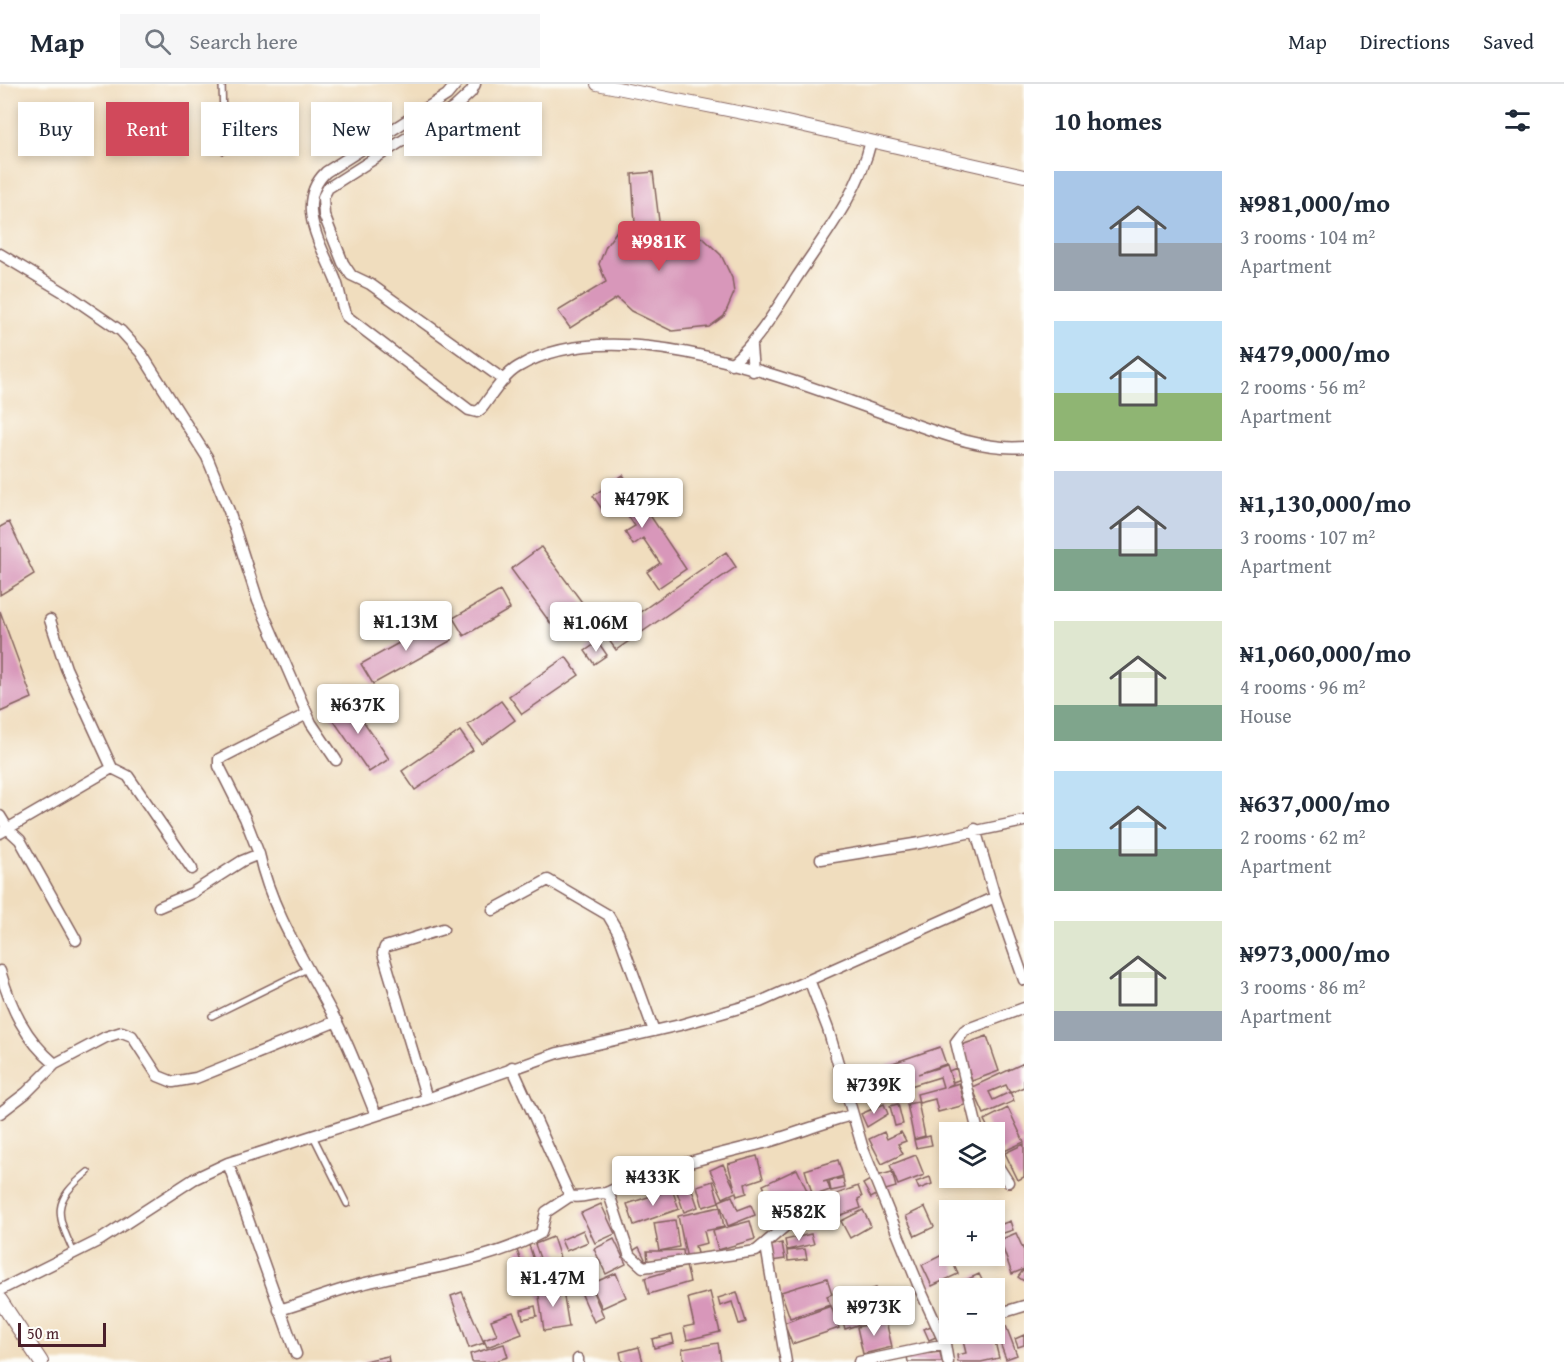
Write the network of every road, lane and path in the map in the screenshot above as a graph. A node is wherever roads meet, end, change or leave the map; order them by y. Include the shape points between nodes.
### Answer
1 (222, 84) edge
2 (456, 84) edge
3 (475, 84) edge
4 (597, 84) edge
5 (223, 102) edge
6 (871, 141) junction
7 (1024, 176) edge
8 (0, 254) edge
9 (751, 348) junction
10 (731, 364) junction
11 (753, 370) junction
12 (504, 380) junction
13 (1024, 447) edge
14 (50, 620) dead end
15 (307, 714) junction
16 (336, 760) dead end
17 (112, 768) junction
18 (0, 816) edge
19 (1024, 820) edge
20 (975, 829) junction
21 (4, 831) edge
22 (259, 854) junction
23 (821, 859) dead end
24 (192, 869) dead end
25 (995, 897) junction
26 (159, 907) dead end
27 (493, 910) dead end
28 (443, 929) dead end
29 (76, 940) dead end
30 (307, 969) junction
31 (0, 971) edge
32 (1024, 980) edge
33 (810, 982) junction
34 (1024, 1008) edge
35 (212, 1016) dead end
36 (337, 1022) junction
37 (654, 1031) junction
38 (55, 1064) junction
39 (512, 1067) junction
40 (427, 1099) junction
41 (0, 1113) edge
42 (376, 1115) junction
43 (852, 1115) junction
44 (976, 1122) edge
45 (312, 1136) junction
46 (228, 1163) junction
47 (88, 1172) dead end
48 (1005, 1177) edge
49 (1008, 1182) dead end
50 (606, 1193) junction
51 (570, 1196) junction
52 (347, 1203) dead end
53 (789, 1223) dead end
54 (766, 1246) junction
55 (74, 1253) junction
56 (0, 1290) edge
57 (0, 1300) edge
58 (1024, 1306) edge
59 (279, 1310) junction
60 (1005, 1312) edge
61 (939, 1320) edge
62 (945, 1344) joint
63 (296, 1354) dead end
64 (41, 1362) edge
65 (786, 1362) edge
66 (860, 1362) edge
67 (948, 1362) edge

1 - 5 lane
2 - 12 street via 447,95 326,172 315,183 309,203 311,217 346,316 469,410 477,412
3 - 12 street via 454,108 328,188 323,197 324,215 351,276 370,284
4 - 6 street
6 - 7 street
6 - 9 street via 855,187
8 - 15 street via 121,331 141,353 207,456 258,601
9 - 10 street
9 - 11 street
10 - 11 street
10 - 12 street via 681,352 598,344 537,358 516,368
11 - 13 street via 981,444
14 - 17 street via 66,668
15 - 16 street
15 - 22 street via 219,759
17 - 21 street
17 - 24 street via 128,776
18 - 21 street
19 - 20 street
20 - 23 street via 920,843
20 - 25 street
21 - 29 street via 20,840
22 - 26 street via 192,893
22 - 30 street
25 - 32 street
25 - 33 street
27 - 37 street via 548,880 608,915 618,932
28 - 40 street via 385,947 383,953
30 - 35 lane
30 - 36 street
31 - 38 street via 25,1031
33 - 37 street via 760,1002
33 - 43 street via 828,1029
34 - 44 street via 965,1030 956,1042
36 - 38 street via 225,1068 173,1082 158,1076 132,1036 122,1032
36 - 42 street
37 - 39 street
38 - 41 street
39 - 40 street
39 - 51 street
40 - 42 street
42 - 45 street
43 - 50 street via 693,1160
43 - 61 street via 867,1159
45 - 46 street
45 - 52 lane
46 - 55 street
46 - 59 street
47 - 55 lane via 60,1200 58,1219
48 - 49 street
50 - 51 street
50 - 54 street via 616,1211 628,1254 643,1267 731,1257
51 - 59 street via 546,1212 541,1233 528,1240
53 - 54 street
54 - 65 street
55 - 56 street
57 - 64 main road
58 - 60 street
59 - 63 street
62 - 66 street
62 - 67 street

